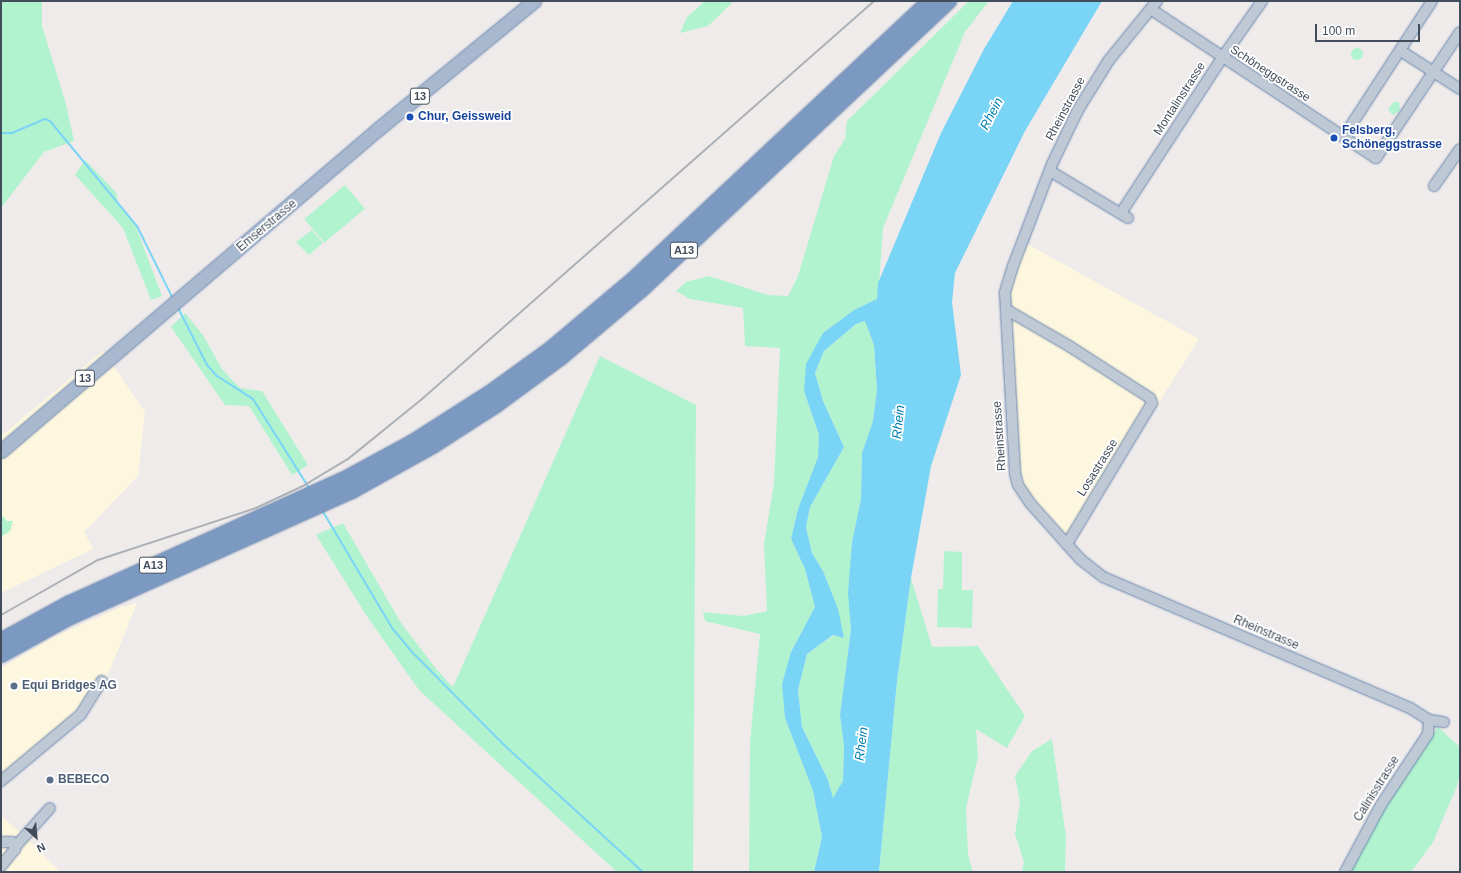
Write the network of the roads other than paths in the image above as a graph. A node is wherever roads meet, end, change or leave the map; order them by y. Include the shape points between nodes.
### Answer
1 (534, 1) edge
2 (929, 1) edge
3 (948, 1) edge
4 (1262, 1) edge
5 (1432, 1) edge
6 (1154, 5) edge
7 (1460, 32) edge
8 (1401, 51) junction
9 (1222, 58) junction
10 (1433, 72) junction
11 (1460, 89) edge
12 (1344, 136) junction
13 (1460, 148) edge
14 (1050, 172) junction
15 (1434, 186) dead end
16 (1007, 310) junction
17 (1, 451) edge
18 (389, 463) junction
19 (316, 500) junction
20 (1067, 544) junction
21 (1, 640) edge
22 (1, 654) edge
23 (102, 681) dead end
24 (1429, 720) junction
25 (1444, 722) dead end
26 (1, 781) edge
27 (50, 808) dead end
28 (1, 842) edge
29 (16, 848) junction
30 (1, 866) edge
31 (1345, 872) edge

1 - 17 main road, Emserstrasse / 13
2 - 18 highway, A13 via 684,232 578,326 489,393
3 - 18 highway, A13 via 686,248 592,331 496,404
4 - 9 street, Montalinstrasse
5 - 8 street
6 - 9 street, Schöneggstrasse
6 - 14 street, Rheinstrasse via 1109,60 1091,88 1067,131
7 - 10 street
8 - 10 street
8 - 12 street
9 - 12 street, Schöneggstrasse
9 - 14 street, Montalinstrasse via 1125,215
10 - 11 street
10 - 12 street, Schöneggstrasse via 1376,158
13 - 15 street
14 - 16 street, Rheinstrasse via 1013,266 1006,293
16 - 20 street, Rheinstrasse via 1017,480 1025,497
16 - 20 street, Losastrasse via 1069,346 1151,401 1152,406
18 - 19 highway, A13
19 - 21 highway, A13 via 99,588
19 - 22 highway, A13 via 82,611
20 - 24 street, Rheinstrasse via 1085,564 1103,576 1410,708
23 - 26 street via 90,704 81,714
24 - 25 street, Rheinstrasse
24 - 31 street, Calinisstrasse via 1428,734 1381,805
27 - 29 street
28 - 29 street via 9,841
29 - 30 street

